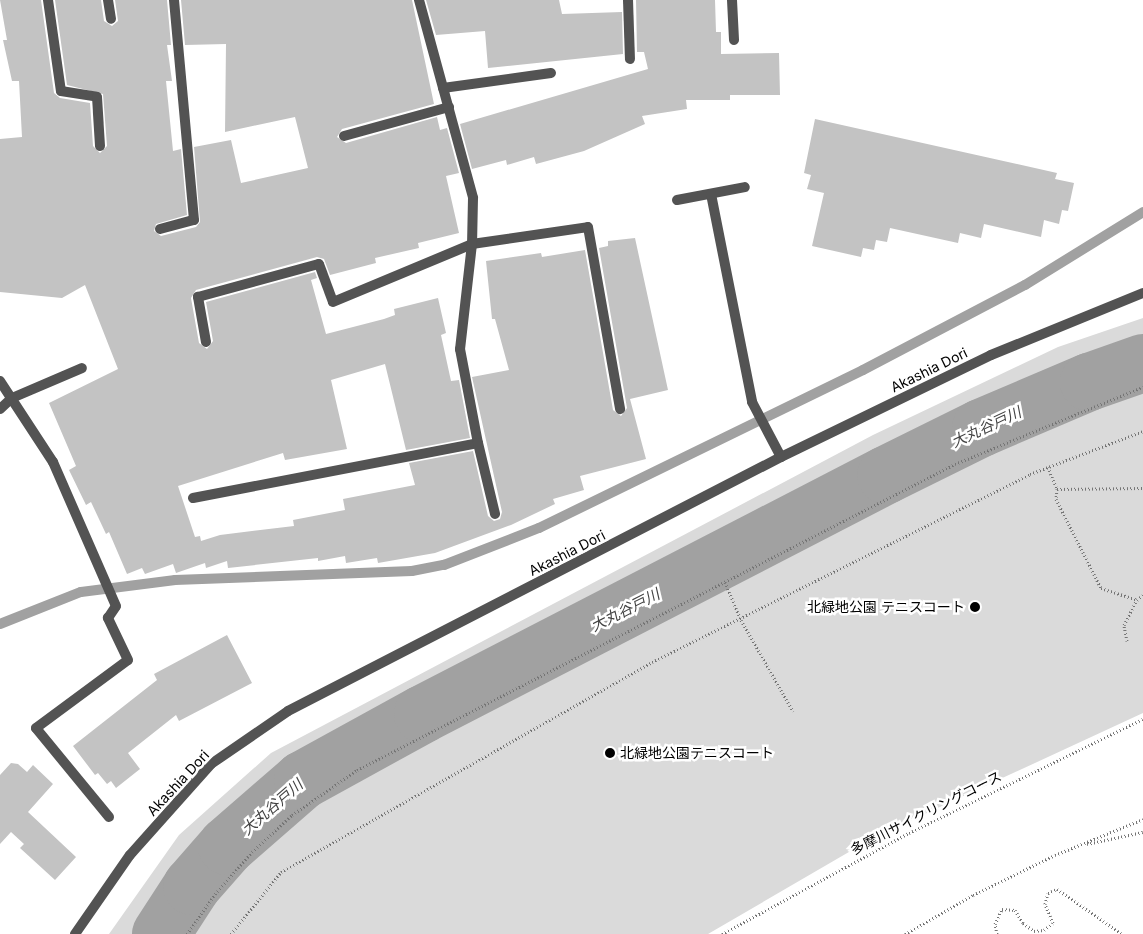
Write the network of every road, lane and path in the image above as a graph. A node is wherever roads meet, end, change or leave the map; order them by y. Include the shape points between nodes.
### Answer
1 (48, 0) edge
2 (108, 0) edge
3 (174, 0) edge
4 (419, 0) edge
5 (628, 0) edge
6 (732, 0) edge
7 (111, 19) dead end
8 (734, 40) dead end
9 (630, 59) dead end
10 (550, 73) dead end
11 (443, 88) junction
12 (448, 107) junction
13 (344, 136) dead end
14 (100, 146) dead end
15 (746, 187) dead end
16 (711, 194) junction
17 (677, 200) dead end
18 (160, 229) dead end
19 (472, 244) junction
20 (1143, 293) edge
21 (206, 342) dead end
22 (82, 368) dead end
23 (0, 381) edge
24 (1143, 387) edge
25 (12, 398) junction
26 (0, 409) edge
27 (620, 409) dead end
28 (1143, 431) edge
29 (478, 443) junction
30 (781, 457) junction
31 (1048, 467) junction
32 (1143, 488) edge
33 (1057, 489) junction
34 (193, 498) dead end
35 (496, 514) dead end
36 (725, 582) junction
37 (1143, 595) edge
38 (1137, 600) junction
39 (741, 620) junction
40 (1128, 641) dead end
41 (793, 711) dead end
42 (1143, 719) edge
43 (109, 817) dead end
44 (1143, 818) edge
45 (1143, 832) edge
46 (1080, 845) junction
47 (75, 934) edge
48 (187, 934) edge
49 (231, 934) edge
50 (722, 934) edge
51 (905, 934) edge
52 (997, 934) edge
53 (1122, 934) edge

1 - 14 street via 61,91 97,97
2 - 7 street
3 - 18 street via 194,220
4 - 11 street
5 - 9 street
6 - 8 street
10 - 11 street
11 - 12 street
12 - 13 street
12 - 19 street via 473,198
15 - 16 street
16 - 17 street
16 - 30 street via 752,402
19 - 21 street via 333,302 319,264 198,297
19 - 27 street via 588,226
19 - 29 street via 460,349
20 - 30 street, Akashia Dori via 991,355
22 - 25 street
23 - 25 street
24 - 36 path via 955,464
25 - 26 street
25 - 43 street via 53,462 116,606 108,618 128,660 36,728
28 - 31 path
29 - 34 street
29 - 35 street
30 - 47 street, Akashia Dori via 288,711 211,764 130,855
31 - 33 path
31 - 39 path
32 - 33 path
33 - 38 path via 1056,499 1101,588
36 - 39 path
36 - 48 path via 357,770 326,790 252,852 215,894
37 - 38 path
38 - 40 path via 1124,625
39 - 41 path
39 - 49 path via 652,662 282,872
42 - 50 path, 多摩川サイクリングコース via 908,833
44 - 46 path
45 - 46 path
46 - 51 path via 973,895
52 - 53 path via 995,924 1002,909 1015,910 1023,923 1034,931 1044,930 1053,923 1045,904 1048,893 1057,889

